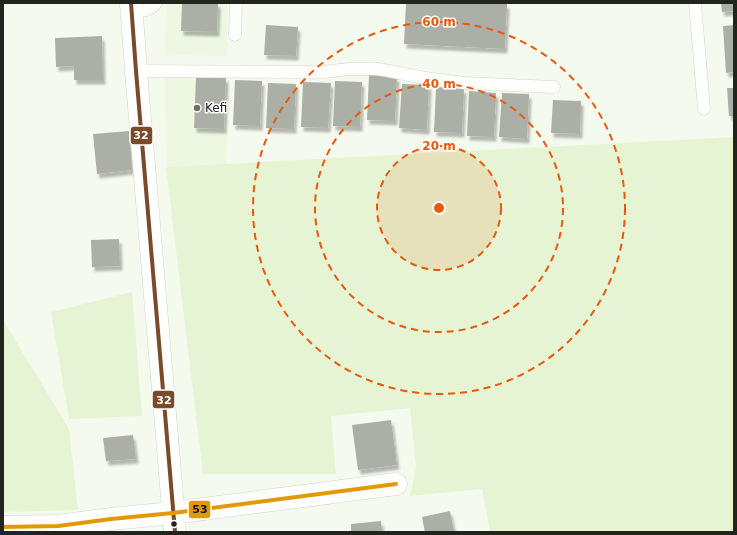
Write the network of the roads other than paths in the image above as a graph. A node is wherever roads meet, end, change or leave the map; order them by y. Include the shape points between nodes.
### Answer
1 (156, 3) edge
2 (236, 3) edge
3 (695, 3) edge
4 (131, 7) edge
5 (235, 35) dead end
6 (136, 71) junction
7 (554, 87) dead end
8 (704, 109) dead end
9 (396, 484) dead end
10 (174, 523) edge
11 (3, 527) edge

1 - 4 lane via 148,10
2 - 5 lane
3 - 8 lane
4 - 6 main road
6 - 7 lane via 323,72 378,69 464,83
6 - 10 main road
9 - 10 main road
10 - 11 main road via 111,519 58,526

